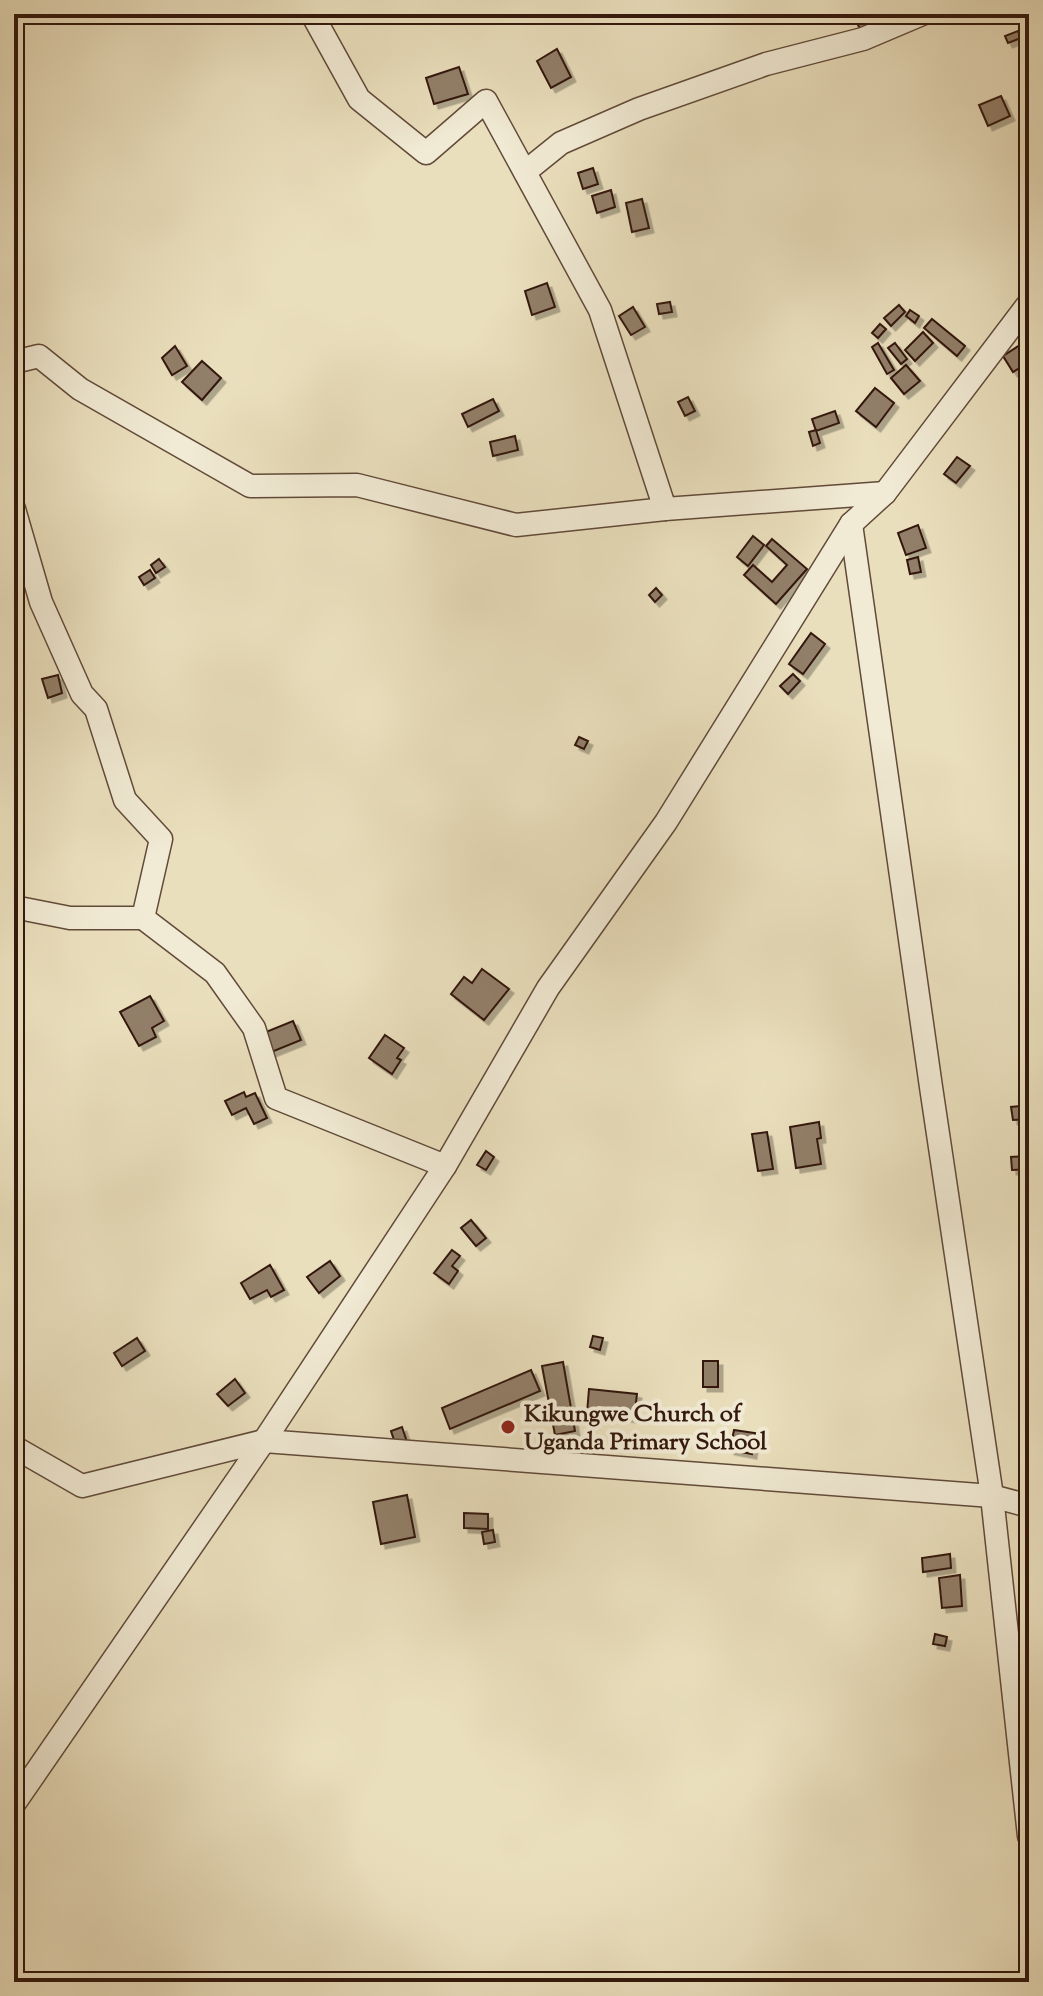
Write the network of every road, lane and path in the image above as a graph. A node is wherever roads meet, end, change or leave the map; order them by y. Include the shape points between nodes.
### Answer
1 (312, 14) edge
2 (922, 14) edge
3 (525, 172) junction
4 (1029, 303) edge
5 (14, 362) edge
6 (885, 493) junction
7 (14, 509) edge
8 (665, 509) junction
9 (851, 524) junction
10 (14, 907) edge
11 (143, 918) junction
12 (445, 1166) junction
13 (264, 1441) junction
14 (14, 1447) edge
15 (992, 1496) junction
16 (1029, 1506) edge
17 (14, 1804) edge
18 (1029, 1836) edge

1 - 3 street via 359,99 426,153 486,101
2 - 3 street via 863,39 766,64 639,109 561,143
3 - 8 street via 600,310
4 - 6 street
5 - 8 street via 39,356 80,389 250,486 357,485 516,525
6 - 8 street
6 - 9 street
7 - 11 street via 41,602 82,694 96,709 125,800 161,839
9 - 12 street via 666,822 548,988
9 - 15 street
10 - 11 street via 70,918
11 - 12 street via 215,973 254,1028 276,1098
12 - 13 street
13 - 14 street via 82,1486
13 - 15 street
13 - 17 street
15 - 16 street
15 - 18 street

